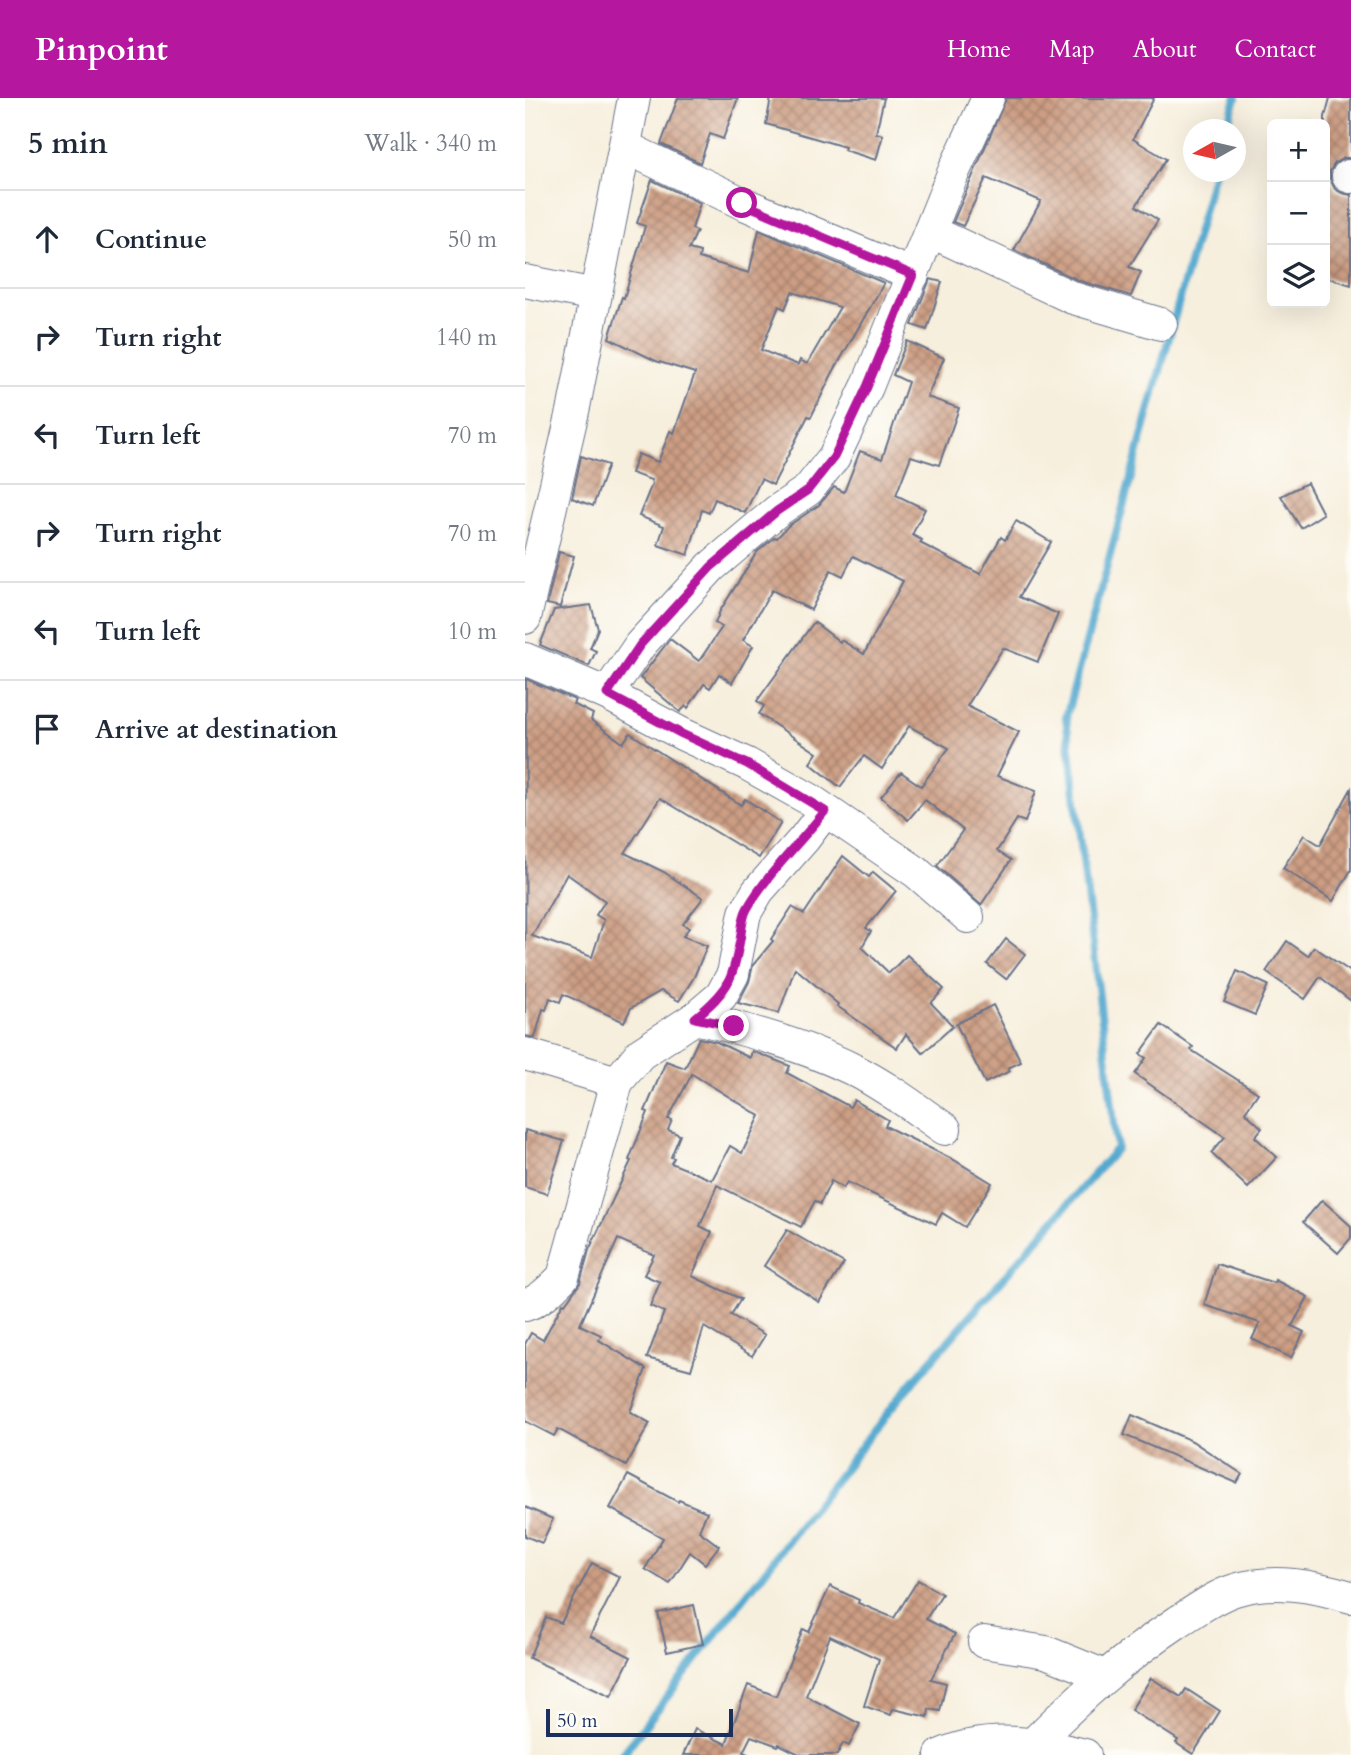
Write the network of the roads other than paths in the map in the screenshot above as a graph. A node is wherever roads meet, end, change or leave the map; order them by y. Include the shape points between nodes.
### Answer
1 (634, 98) edge
2 (988, 98) edge
3 (625, 147) junction
4 (930, 231) junction
5 (913, 275) junction
6 (525, 281) edge
7 (595, 295) junction
8 (1160, 324) dead end
9 (525, 618) edge
10 (525, 659) edge
11 (607, 694) junction
12 (825, 811) junction
13 (968, 916) dead end
14 (695, 1018) junction
15 (525, 1054) edge
16 (617, 1082) junction
17 (945, 1129) dead end
18 (525, 1305) edge
19 (1351, 1597) edge
20 (984, 1642) dead end
21 (1105, 1676) junction
22 (1032, 1745) junction
23 (941, 1755) edge
24 (1085, 1755) edge

1 - 3 street
2 - 4 street
3 - 5 street via 742,203
3 - 7 street
4 - 5 street
4 - 8 street via 1073,298
5 - 11 street via 834,457 808,490 711,567 640,645
6 - 7 street
7 - 9 street
10 - 11 street
11 - 12 street via 747,764
12 - 13 street via 916,872
12 - 14 street via 758,891 745,913 733,974 720,996
14 - 16 street via 640,1054
14 - 17 street via 799,1046 856,1071
15 - 16 street
16 - 18 street via 563,1277
19 - 21 street via 1319,1587 1270,1583 1235,1590 1203,1605
20 - 21 street via 1046,1652
21 - 22 street
22 - 23 street via 978,1743
22 - 24 street

